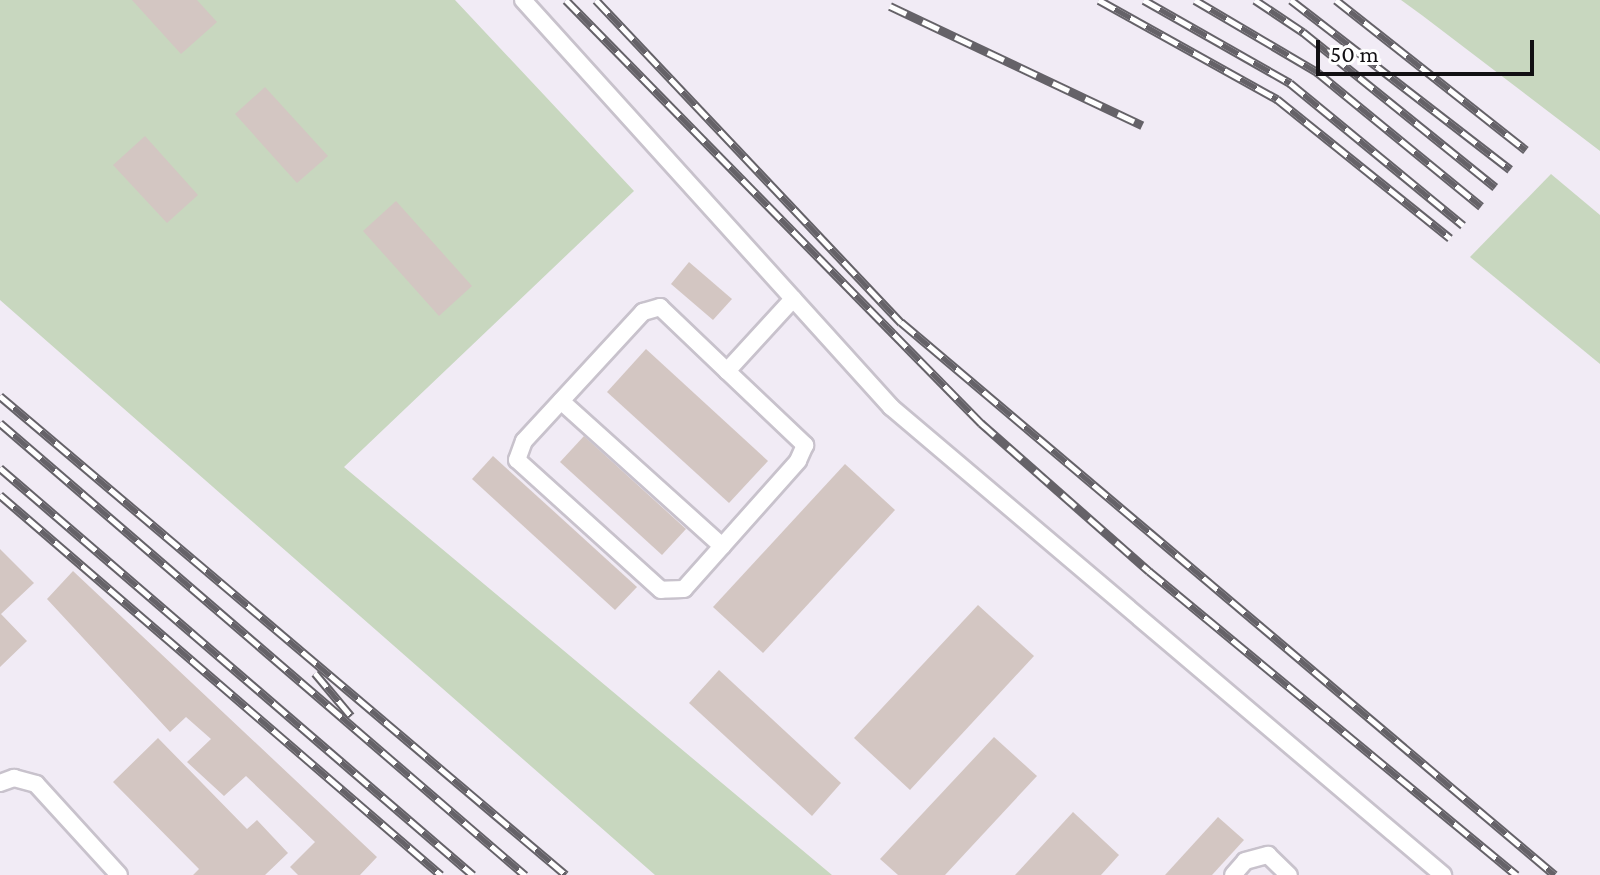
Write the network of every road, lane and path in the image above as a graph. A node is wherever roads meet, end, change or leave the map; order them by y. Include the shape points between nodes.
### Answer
1 (523, 0) edge
2 (793, 299) junction
3 (727, 371) junction
4 (561, 401) junction
5 (722, 546) junction
6 (0, 783) edge
7 (119, 875) edge
8 (1233, 875) edge
9 (1289, 875) edge
10 (1443, 875) edge

1 - 2 lane
2 - 3 lane
2 - 10 lane via 891,407
3 - 4 lane via 660,307 643,312
3 - 5 lane via 805,445 798,461
4 - 5 lane
4 - 5 lane via 524,441 517,460 661,590 684,589
6 - 7 lane via 14,778 36,784
8 - 9 lane via 1245,861 1268,855

